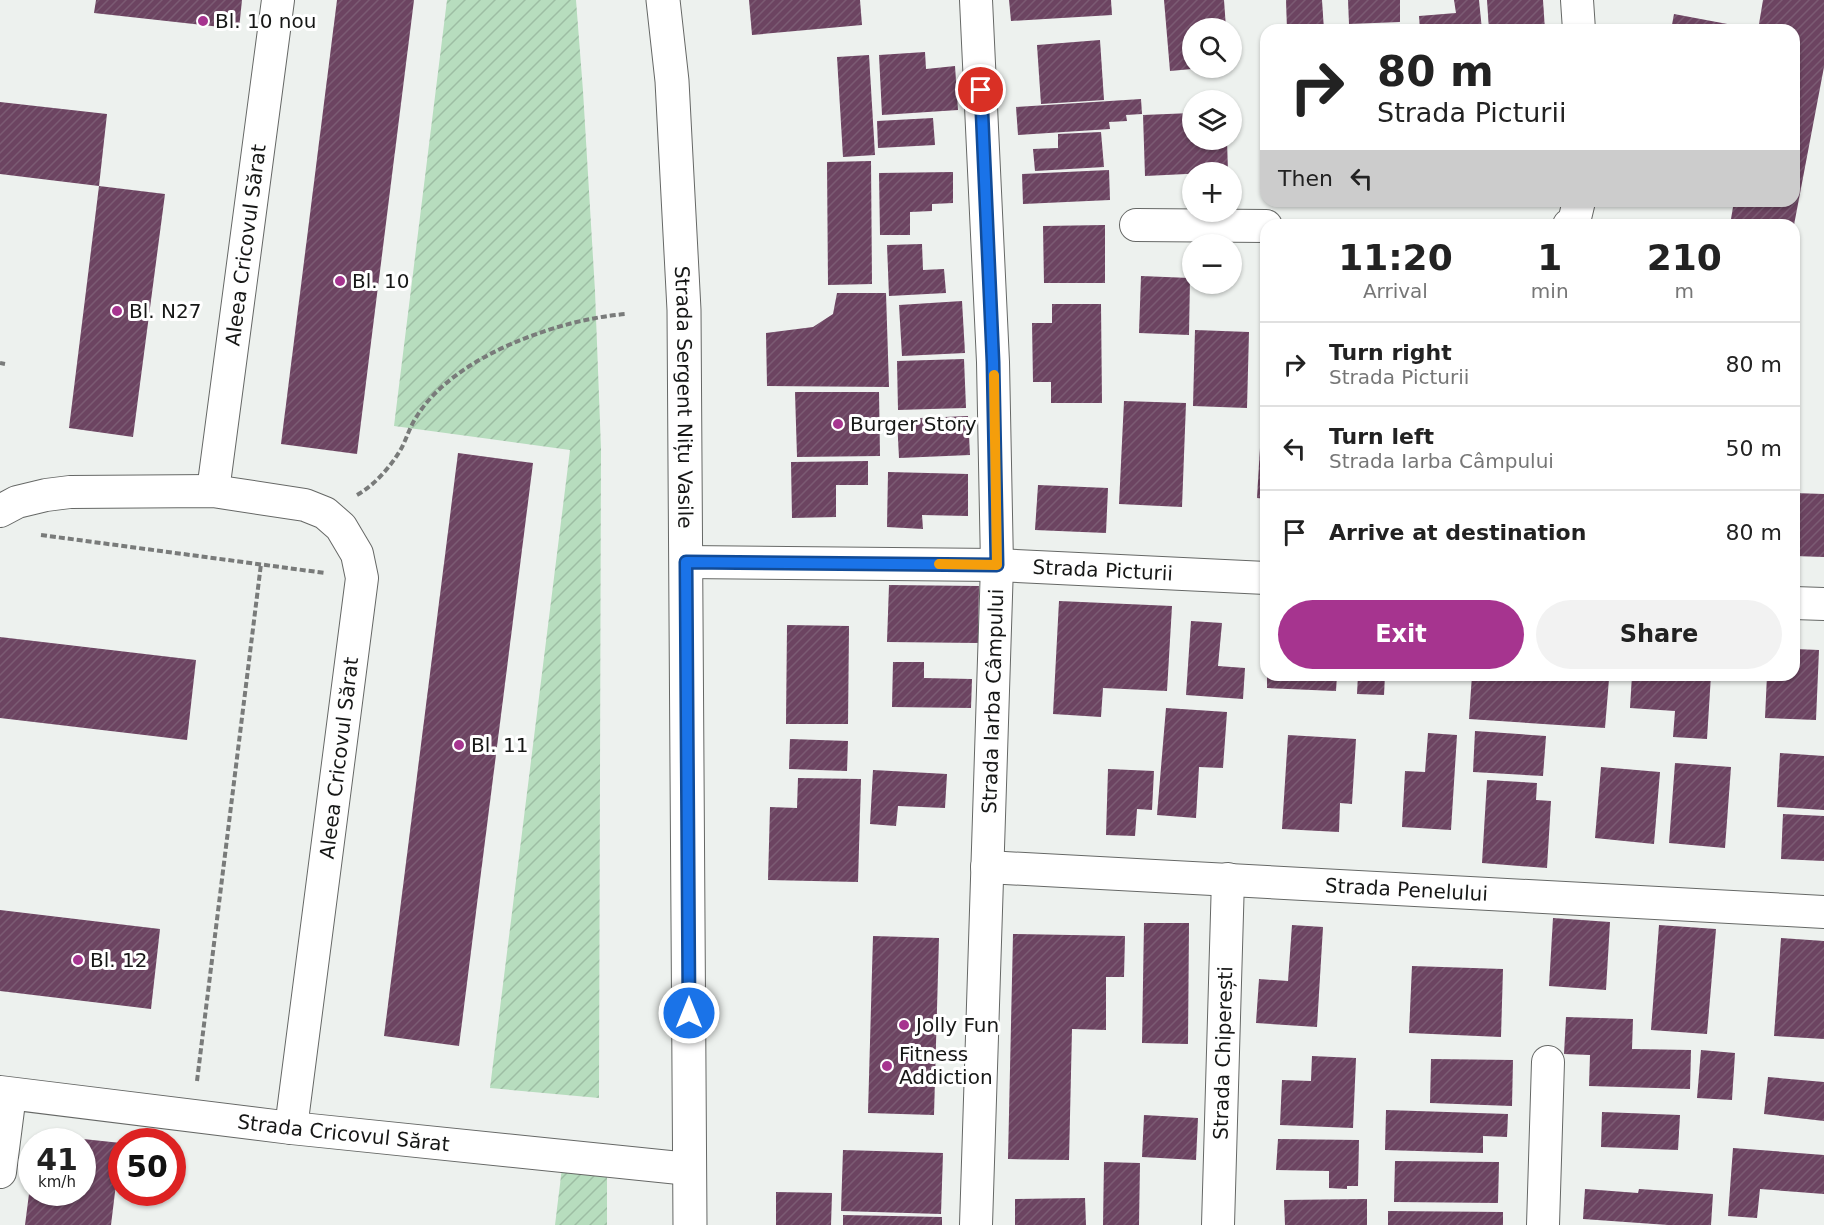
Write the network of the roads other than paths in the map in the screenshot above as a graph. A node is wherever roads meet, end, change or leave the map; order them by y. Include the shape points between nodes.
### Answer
1 (278, 0) edge
2 (663, 0) edge
3 (976, 0) edge
4 (1577, 0) edge
5 (1579, 24) edge
6 (1136, 225) dead end
7 (1260, 225) edge
8 (213, 491) junction
9 (0, 511) edge
10 (686, 562) junction
11 (997, 565) junction
12 (1260, 578) edge
13 (1800, 603) edge
14 (1824, 604) edge
15 (987, 867) junction
16 (1228, 879) junction
17 (1824, 912) edge
18 (1548, 1062) dead end
19 (5, 1093) edge
20 (291, 1128) junction
21 (689, 1169) junction
22 (0, 1172) edge
23 (690, 1225) edge
24 (976, 1225) edge
25 (1218, 1225) edge
26 (1543, 1225) edge

1 - 8 street, Aleea Cricovul Sărat
2 - 10 main road, Strada Sergent Nițu Vasile via 672,81 684,310
3 - 11 street, Strada Iarba Câmpului via 993,362
4 - 5 street
6 - 7 street
8 - 9 street, Aleea Cricovul Sărat via 70,492 17,502
8 - 20 street, Aleea Cricovul Sărat via 304,504 325,513 341,527 357,554 362,578
10 - 11 street, Strada Picturii
10 - 21 main road, Strada Sergent Nițu Vasile
11 - 12 street, Strada Picturii
11 - 15 street, Strada Iarba Câmpului
13 - 14 street
15 - 16 street, Strada Penelului
15 - 24 street, Strada Iarba Câmpului
16 - 17 street, Strada Penelului
16 - 25 street, Strada Chiperești
18 - 26 street
19 - 20 street, Strada Cricovul Sărat
19 - 22 street
20 - 21 street, Strada Cricovul Sărat
21 - 23 main road, Strada Sergent Nițu Vasile

